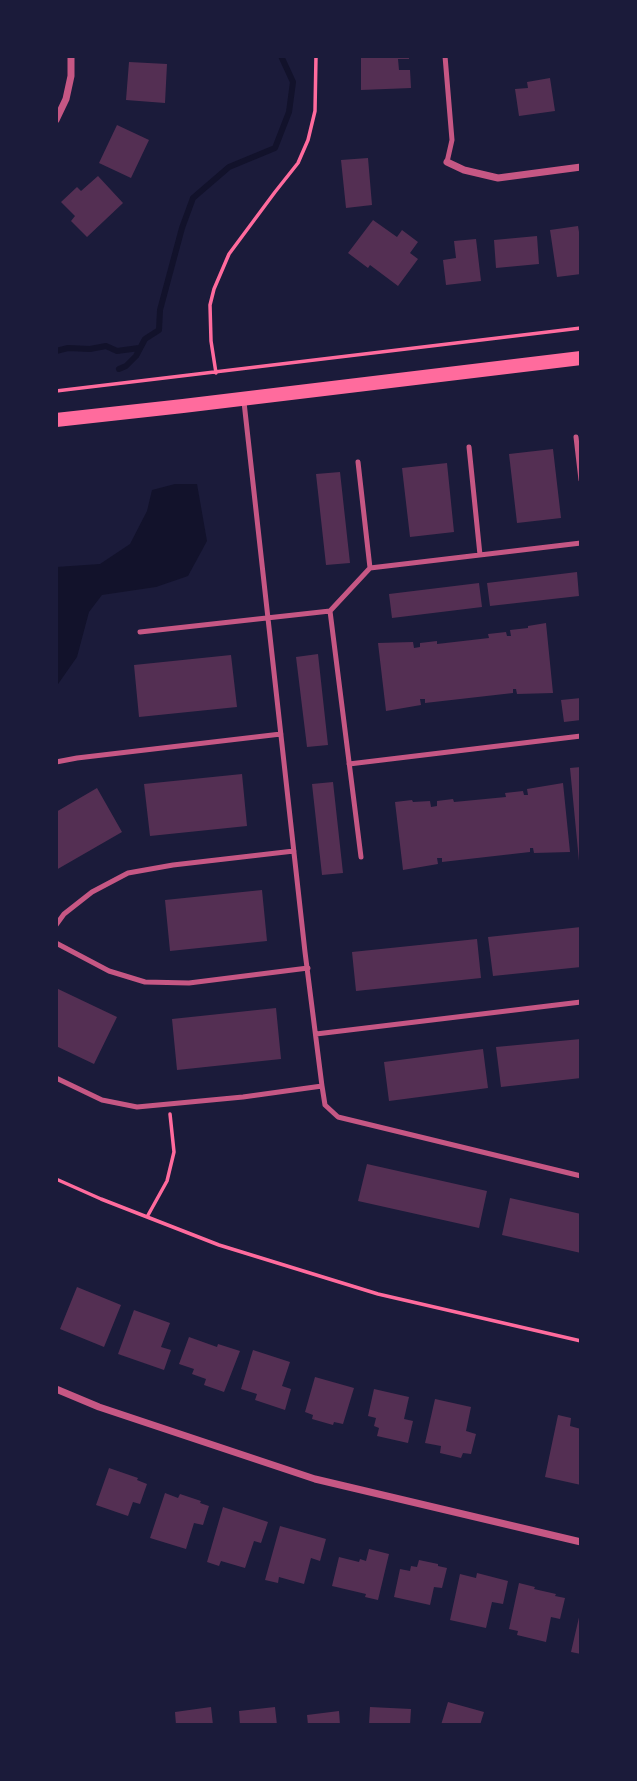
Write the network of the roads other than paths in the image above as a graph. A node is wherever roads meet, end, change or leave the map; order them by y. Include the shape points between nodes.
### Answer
1 (71, 56) edge
2 (445, 56) edge
3 (56, 120) edge
4 (447, 162) joint
5 (581, 167) edge
6 (581, 358) edge
7 (244, 399) junction
8 (56, 420) edge
9 (576, 437) dead end
10 (469, 447) dead end
11 (358, 463) dead end
12 (581, 480) edge
13 (581, 543) edge
14 (480, 555) junction
15 (370, 568) junction
16 (330, 611) junction
17 (268, 617) junction
18 (140, 632) dead end
19 (281, 734) junction
20 (581, 736) edge
21 (56, 762) edge
22 (349, 764) junction
23 (294, 851) junction
24 (361, 857) dead end
25 (56, 925) edge
26 (56, 943) edge
27 (307, 968) junction
28 (581, 1002) edge
29 (317, 1034) junction
30 (56, 1078) edge
31 (322, 1086) junction
32 (581, 1176) edge
33 (56, 1389) edge
34 (581, 1542) edge

1 - 3 street via 66,99
2 - 4 lane via 452,140
4 - 5 street via 498,178
6 - 7 main road
7 - 8 main road
7 - 17 lane
9 - 12 lane
10 - 14 lane
11 - 15 lane
13 - 14 lane
14 - 15 lane
15 - 16 lane
16 - 17 lane
16 - 22 lane
17 - 18 lane
17 - 19 lane
19 - 21 lane
19 - 23 lane
20 - 22 lane
22 - 24 lane
23 - 25 lane via 128,873 92,892
23 - 27 lane
26 - 27 lane via 109,971 145,982 189,983
27 - 29 lane
28 - 29 lane
29 - 31 lane
30 - 31 lane via 102,1100 137,1107
31 - 32 lane via 326,1105 338,1117
33 - 34 street via 315,1479

